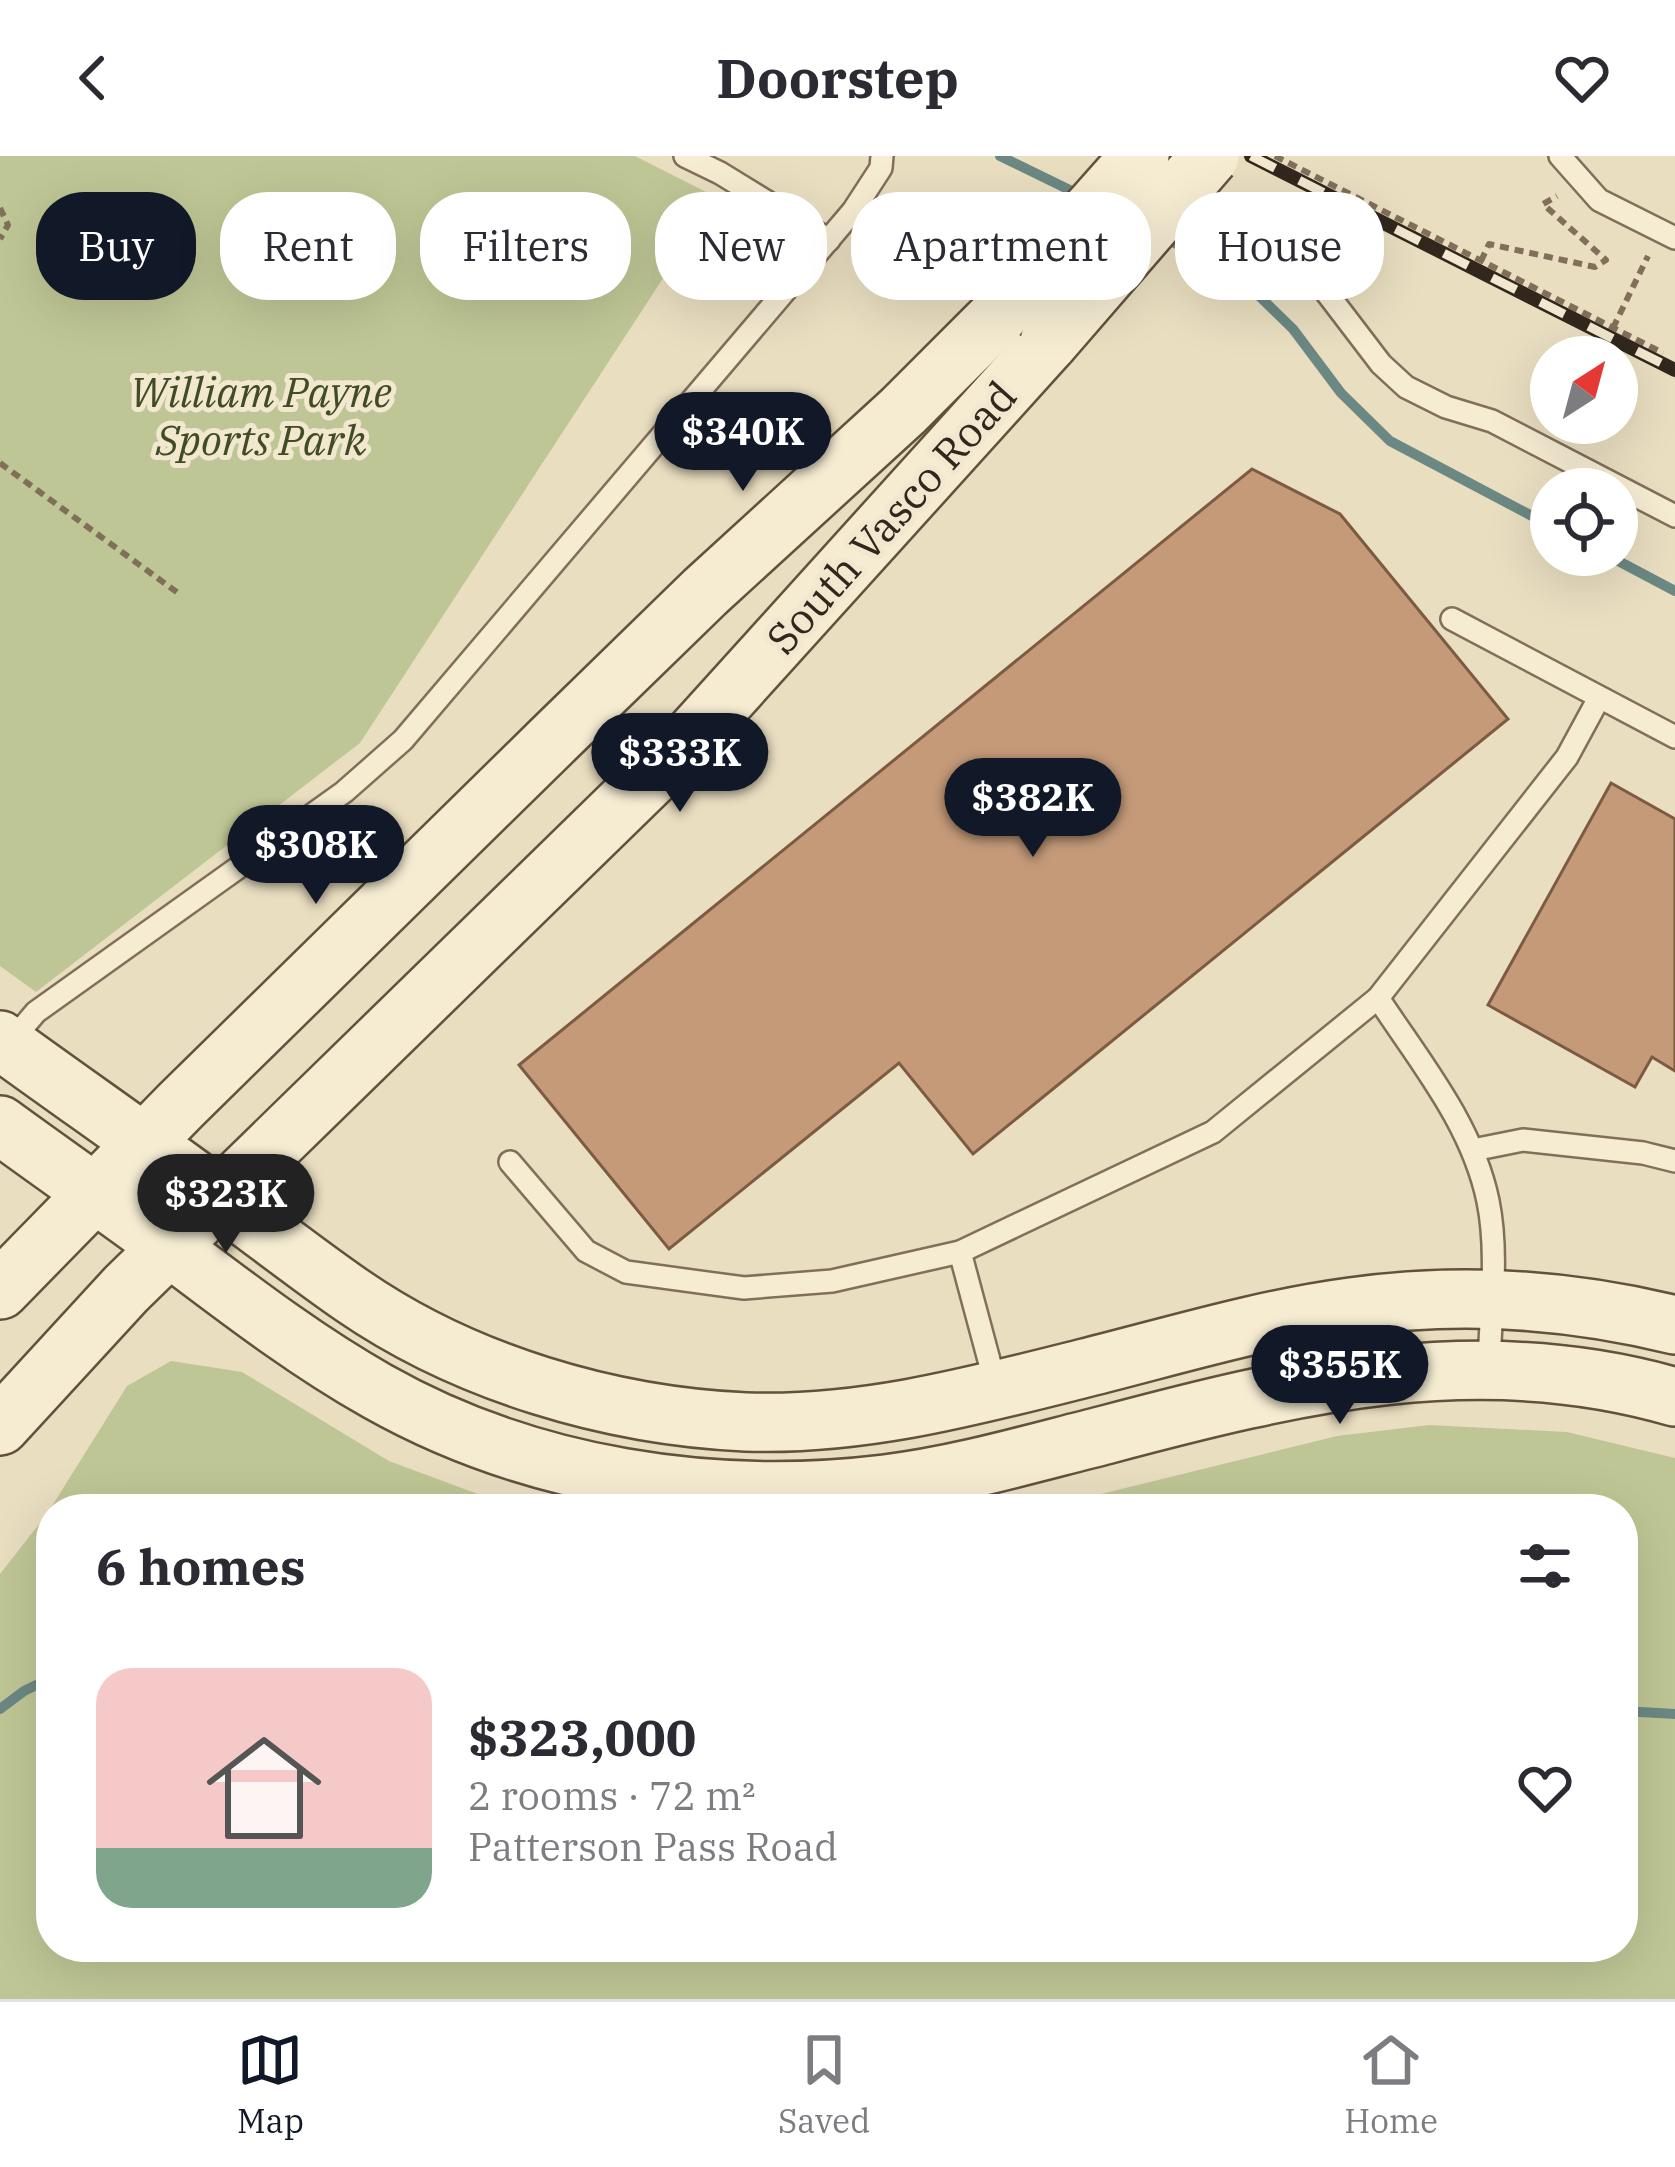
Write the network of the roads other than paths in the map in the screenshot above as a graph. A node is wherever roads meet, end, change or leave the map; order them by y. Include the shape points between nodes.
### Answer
1 (686, 156) edge
2 (882, 156) edge
3 (1111, 156) edge
4 (1140, 156) edge
5 (1210, 156) edge
6 (1560, 156) edge
7 (1675, 238) edge
8 (829, 240) junction
9 (1675, 516) edge
10 (1452, 619) dead end
11 (1599, 698) junction
12 (1675, 737) edge
13 (1378, 998) junction
14 (4, 1043) edge
15 (0, 1125) edge
16 (142, 1143) junction
17 (1473, 1150) junction
18 (1675, 1161) edge
19 (509, 1162) dead end
20 (94, 1192) junction
21 (220, 1198) junction
22 (169, 1247) junction
23 (960, 1252) junction
24 (0, 1290) edge
25 (1491, 1300) junction
26 (1675, 1325) edge
27 (1489, 1369) junction
28 (997, 1390) junction
29 (1675, 1397) edge
30 (0, 1426) edge

1 - 8 lane
2 - 8 lane
3 - 9 lane via 1283,245 1406,387 1492,421
4 - 16 main road, South Vasco Road, bridge via 903,412 705,592
5 - 21 main road, South Vasco Road, bridge via 690,739
6 - 7 lane via 1599,200
8 - 14 lane via 403,740
10 - 11 lane
11 - 12 lane
11 - 13 lane via 1567,757
13 - 17 lane
13 - 23 lane via 1213,1132
14 - 16 main road
15 - 20 main road
16 - 20 main road, South Vasco Road
16 - 21 main road
17 - 18 lane via 1523,1140
17 - 25 lane via 1489,1204
19 - 23 lane via 586,1251 626,1272 744,1288 832,1281
20 - 22 main road
20 - 24 main road, South Vasco Road
21 - 22 main road, South Vasco Road
21 - 28 main road via 355,1298 421,1336 600,1400 746,1422 806,1421
22 - 27 main road via 326,1361 435,1420 559,1463 688,1487 760,1492 889,1484 1356,1377
22 - 30 main road, South Vasco Road
23 - 28 lane
25 - 26 main road
25 - 27 lane
25 - 28 main road via 1419,1300 1274,1320
27 - 29 main road via 1595,1378

